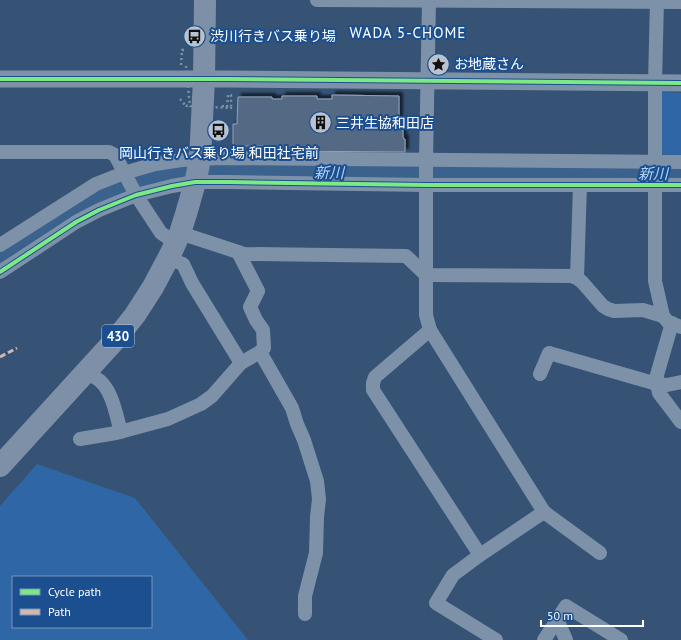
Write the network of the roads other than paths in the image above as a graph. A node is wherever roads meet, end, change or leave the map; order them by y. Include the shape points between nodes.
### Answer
1 (205, 0) edge
2 (317, 0) edge
3 (429, 0) edge
4 (657, 1) edge
5 (681, 2) edge
6 (0, 79) edge
7 (204, 79) junction
8 (428, 81) junction
9 (655, 83) junction
10 (681, 83) edge
11 (0, 152) edge
12 (681, 162) edge
13 (426, 163) junction
14 (197, 172) junction
15 (655, 174) junction
16 (427, 183) junction
17 (580, 185) junction
18 (681, 185) edge
19 (131, 186) junction
20 (175, 244) junction
21 (0, 245) edge
22 (238, 252) junction
23 (0, 272) edge
24 (426, 275) junction
25 (577, 278) junction
26 (672, 322) edge
27 (430, 330) junction
28 (260, 352) junction
29 (241, 363) junction
30 (84, 374) junction
31 (540, 374) dead end
32 (681, 382) edge
33 (657, 384) junction
34 (681, 422) edge
35 (121, 432) junction
36 (80, 438) dead end
37 (0, 466) edge
38 (544, 512) junction
39 (600, 553) dead end
40 (480, 555) junction
41 (305, 614) dead end
42 (557, 619) junction
43 (496, 640) edge
44 (544, 640) edge
45 (566, 640) edge
46 (621, 640) edge

1 - 7 highway, 430
2 - 3 street
3 - 4 street
3 - 8 street
4 - 5 street
4 - 9 street
6 - 7 street
7 - 8 street
7 - 14 highway, 430
8 - 9 street
8 - 13 street
9 - 10 street
9 - 15 street
11 - 19 street via 109,152 115,155
12 - 15 street
13 - 14 street
13 - 15 street
13 - 16 street
14 - 16 street via 229,182
14 - 19 street via 172,186
14 - 19 street via 182,160 155,164
14 - 20 highway, 430
15 - 17 street
15 - 18 street
15 - 26 street via 655,281
16 - 17 street
16 - 24 street
17 - 25 street
19 - 20 street via 161,233
19 - 21 street via 96,184
19 - 23 street via 99,210 76,222
20 - 22 street
20 - 29 street via 192,283
20 - 30 highway, 430 via 153,288 135,315
22 - 24 street via 406,256
22 - 28 street via 258,291 250,307 263,330 264,348
24 - 25 street
24 - 27 street via 426,315
25 - 26 street via 608,309 643,310
26 - 33 street via 657,375
27 - 38 street
27 - 40 street via 375,377 373,390
28 - 29 street
28 - 41 street via 292,408 317,481 319,499 316,553 305,596
29 - 35 street via 212,396 200,404 168,419
30 - 35 street via 96,377 104,385 110,395
30 - 37 highway, 430
31 - 33 street via 549,353
32 - 33 street
33 - 34 street via 659,393
35 - 36 street
38 - 39 street
38 - 40 street
40 - 43 street via 453,575 436,602
42 - 44 street
42 - 45 street
42 - 46 street via 566,606

